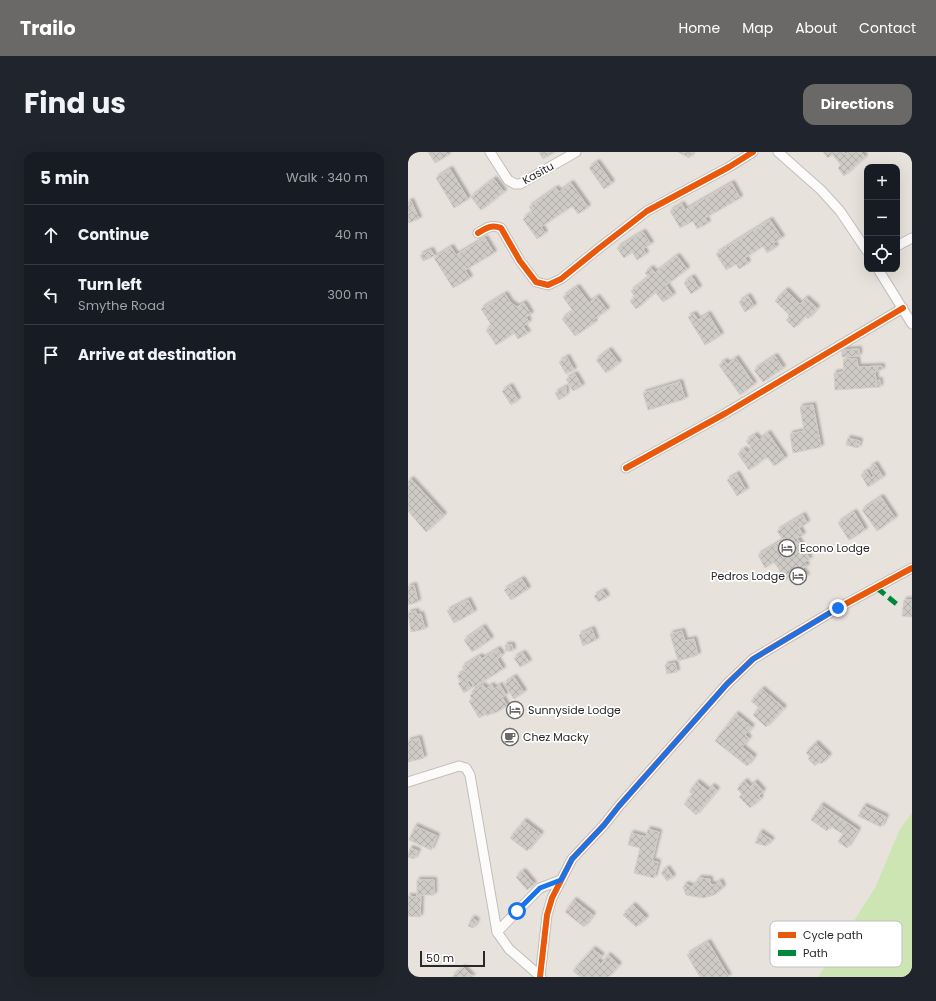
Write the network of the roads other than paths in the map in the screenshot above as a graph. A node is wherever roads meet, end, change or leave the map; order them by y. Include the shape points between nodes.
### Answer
1 (490, 152) edge
2 (576, 152) edge
3 (753, 152) edge
4 (778, 152) edge
5 (478, 233) dead end
6 (912, 238) edge
7 (900, 244) edge
8 (864, 247) edge
9 (880, 272) edge
10 (903, 308) junction
11 (912, 324) edge
12 (626, 468) dead end
13 (912, 568) edge
14 (408, 782) edge
15 (561, 880) junction
16 (497, 932) junction
17 (540, 977) edge

1 - 2 street, Kasitu via 508,180 520,184
3 - 5 street via 647,212 561,279 548,285 536,282 520,261 501,228 488,227
4 - 8 street via 821,190 840,211
6 - 7 street
9 - 10 street
10 - 11 street
10 - 12 street via 726,413
13 - 15 street via 838,608 753,659 727,684 572,859
14 - 16 street via 459,766 466,768 470,774
15 - 16 street via 540,888
15 - 17 street via 547,915
16 - 17 street via 509,949

